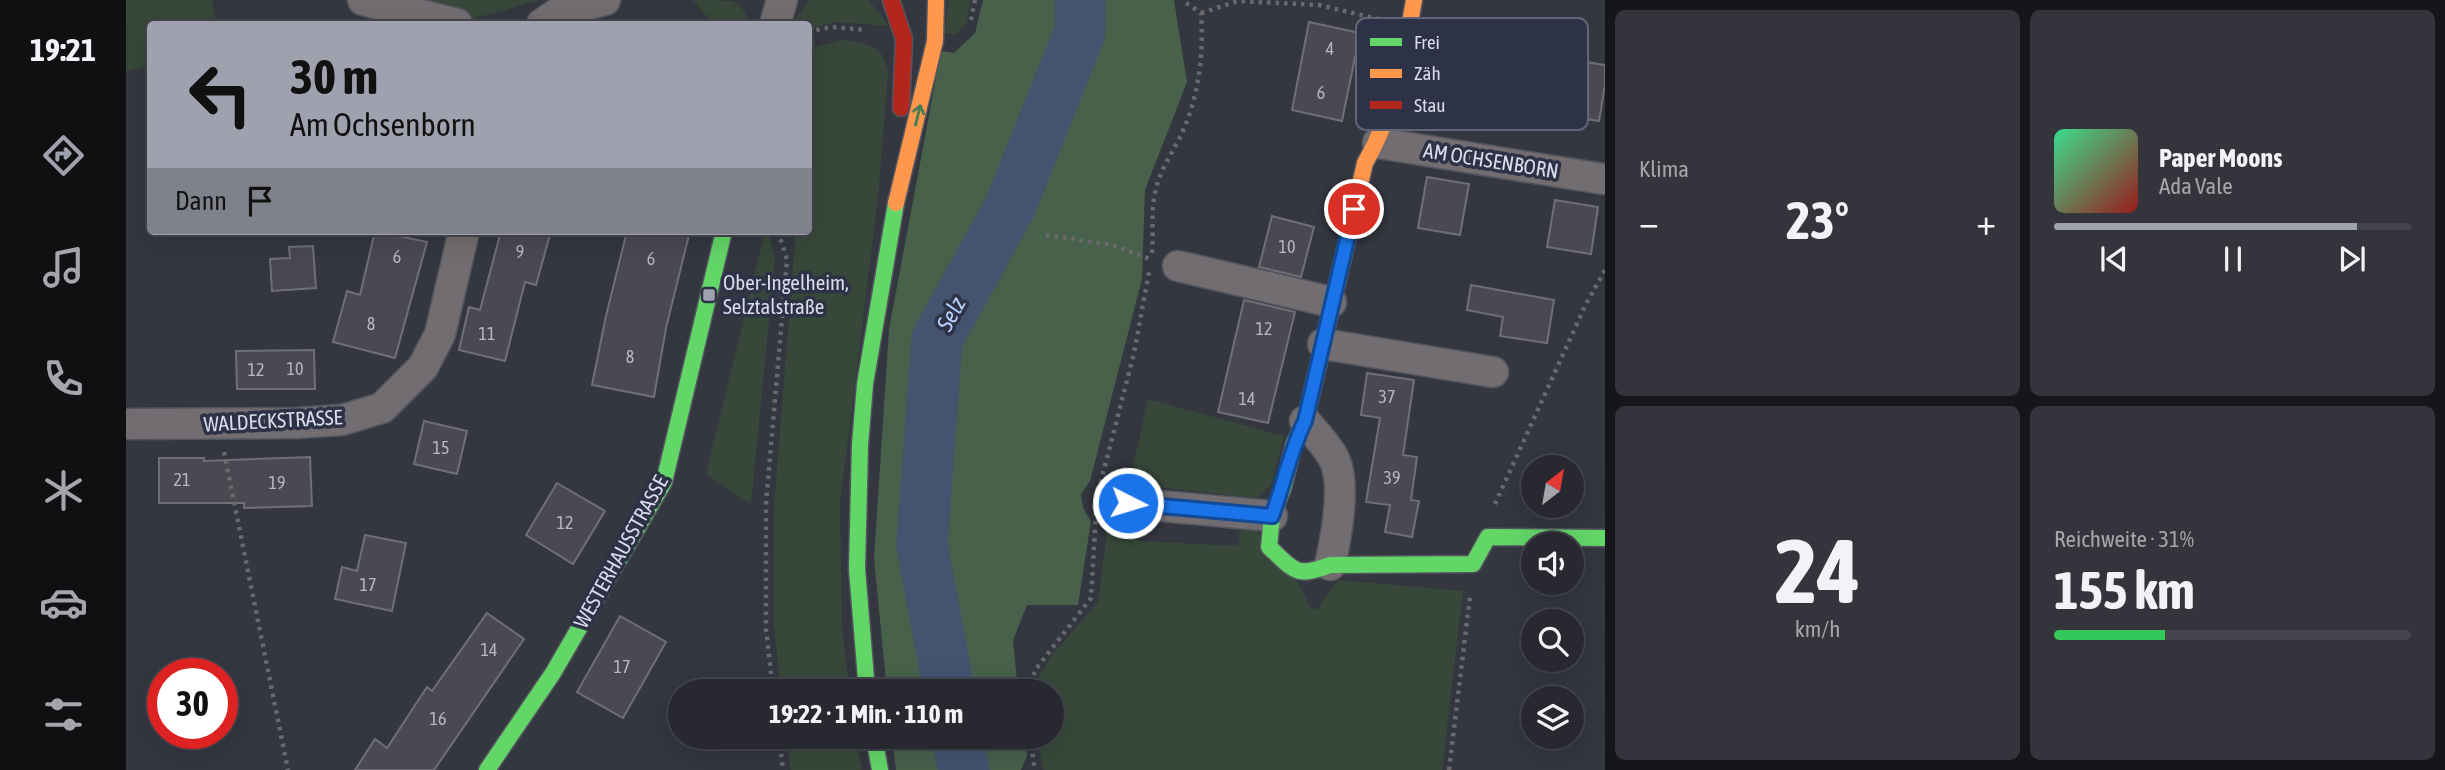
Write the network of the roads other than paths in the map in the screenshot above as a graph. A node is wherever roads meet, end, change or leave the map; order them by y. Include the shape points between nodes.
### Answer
1 (363, 0) edge
2 (605, 0) edge
3 (782, 0) edge
4 (891, 0) edge
5 (936, 0) edge
6 (1414, 0) edge
7 (1411, 18) edge
8 (445, 21) edge
9 (546, 21) edge
10 (776, 21) edge
11 (1383, 130) edge
12 (1378, 143) junction
13 (1603, 178) dead end
14 (890, 229) junction
15 (463, 235) edge
16 (723, 235) edge
17 (1165, 262) road end
18 (1331, 302) junction
19 (1323, 344) junction
20 (1493, 372) dead end
21 (1305, 421) junction
22 (126, 424) edge
23 (1128, 503) dead end
24 (1272, 516) junction
25 (1605, 538) edge
26 (1329, 565) junction
27 (866, 679) edge
28 (876, 749) edge
29 (487, 770) edge
30 (880, 770) edge

1 - 8 street
2 - 9 street via 561,11
3 - 10 street
4 - 14 street via 904,39
14 -> 5 street via 936,41
6 - 7 street
11 - 12 street
12 - 13 street, AM OCHSENBORN
12 - 18 street via 1365,163
14 - 27 street via 873,324 860,445 858,569
15 - 22 street, WALDECKSTRASSE via 440,334 423,367 382,408 342,420
16 - 29 street, WESTERHAUSSTRASSE via 664,482 553,673
17 - 18 street
18 - 19 street
19 - 20 street
19 - 21 street
21 - 24 street
21 - 26 street via 1334,459 1339,475 1338,531
23 - 24 street
24 - 26 street via 1269,547 1293,569 1308,573
25 - 26 street via 1488,537 1473,564
28 - 30 street

